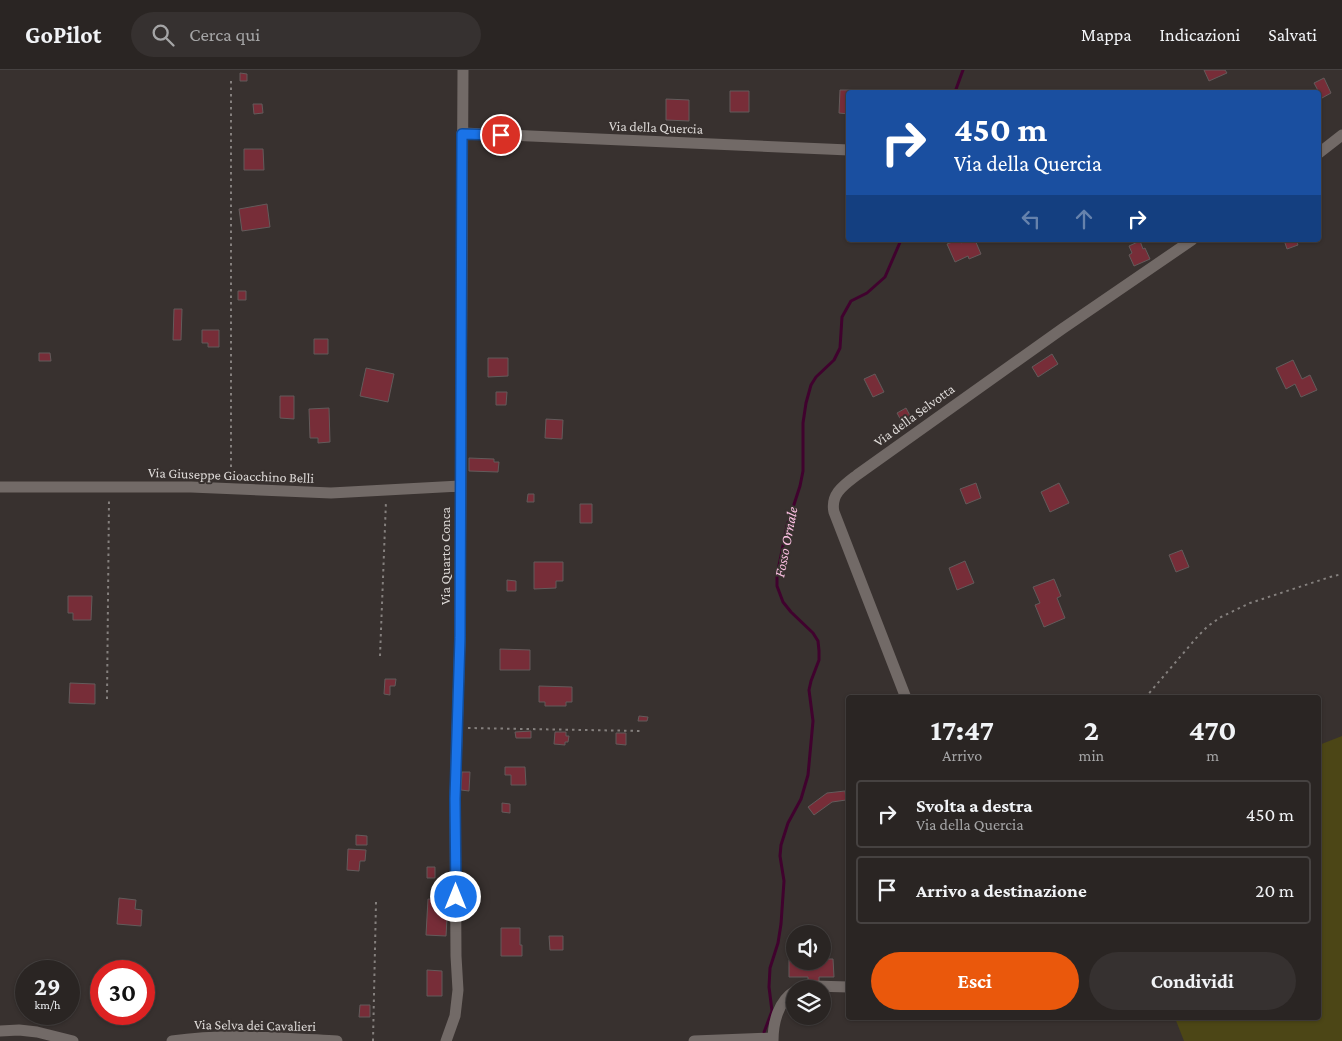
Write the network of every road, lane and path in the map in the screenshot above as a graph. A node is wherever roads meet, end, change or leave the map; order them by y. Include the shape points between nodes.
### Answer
1 (463, 70) edge
2 (231, 80) dead end
3 (462, 134) junction
4 (1342, 135) edge
5 (846, 150) edge
6 (1321, 151) edge
7 (1189, 242) edge
8 (460, 486) junction
9 (109, 487) junction
10 (0, 488) edge
11 (232, 488) junction
12 (386, 490) junction
13 (1342, 574) edge
14 (380, 656) dead end
15 (905, 695) edge
16 (1147, 695) edge
17 (107, 699) dead end
18 (457, 728) junction
19 (643, 731) dead end
20 (376, 902) dead end
21 (831, 986) edge
22 (846, 987) edge
23 (786, 998) edge
24 (0, 1031) edge
25 (773, 1039) edge
26 (73, 1041) edge
27 (172, 1041) edge
28 (337, 1041) edge
29 (373, 1041) edge
30 (446, 1041) edge
31 (694, 1041) edge

1 - 3 street, Via Quarto Conca
2 - 11 path
3 - 5 street, Via della Quercia
3 - 8 street, Via Quarto Conca
4 - 6 street
7 - 15 street, Via della Selvotta via 856,475 834,498 836,520
8 - 12 street, Via Giuseppe Gioacchino Belli
8 - 18 street, Via Quarto Conca
9 - 10 street, Via Giuseppe Gioacchino Belli
9 - 11 street, Via Giuseppe Gioacchino Belli
9 - 17 path
11 - 12 street, Via Giuseppe Gioacchino Belli via 331,492
12 - 14 path
13 - 16 path via 1250,603 1221,617 1202,631
18 - 19 path
18 - 30 street, Via Quarto Conca via 458,990 455,1016
20 - 29 path
21 - 22 street
23 - 25 street via 777,1016
24 - 26 street via 37,1032
25 - 31 street
27 - 28 street, Via Selva dei Cavalieri via 223,1037

